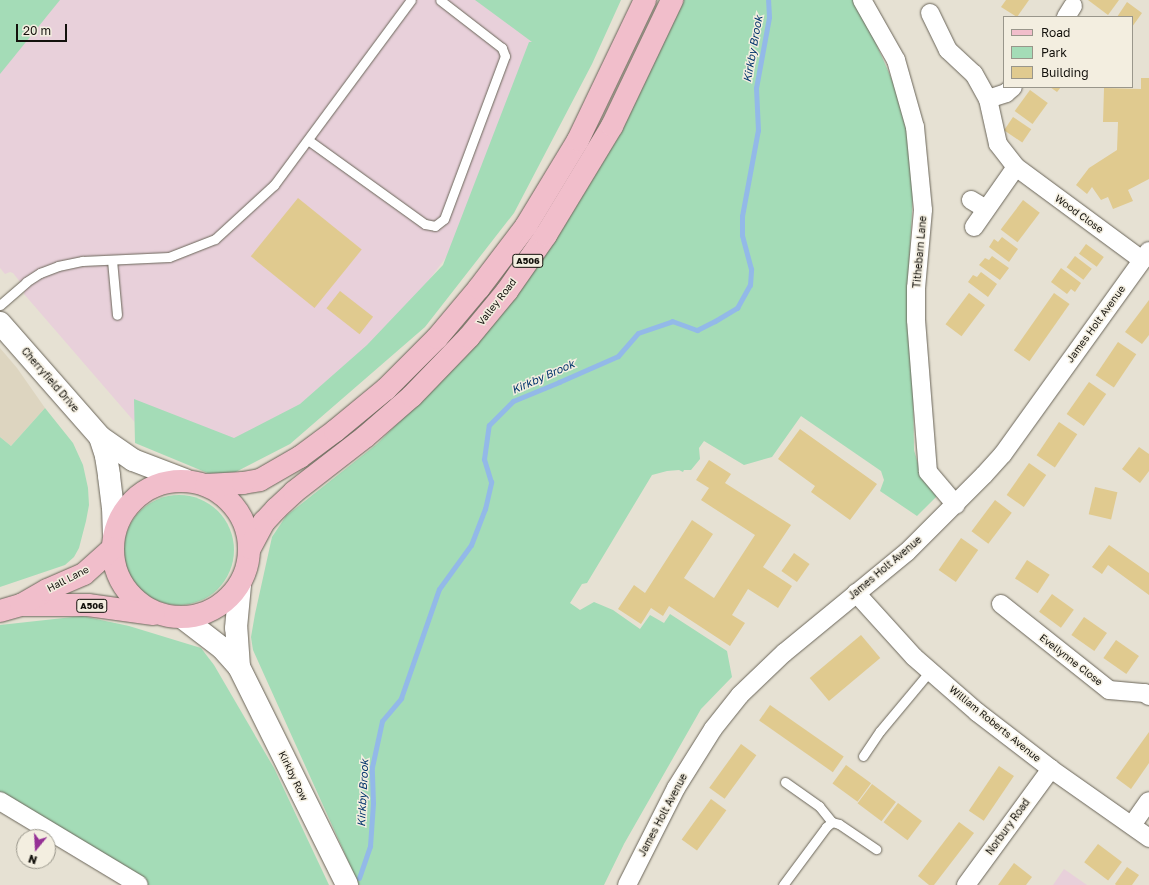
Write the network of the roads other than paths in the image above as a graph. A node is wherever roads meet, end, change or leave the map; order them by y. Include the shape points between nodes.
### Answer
1 (411, 0) edge
2 (440, 0) edge
3 (645, 0) edge
4 (672, 0) edge
5 (862, 0) edge
6 (930, 13) dead end
7 (1012, 88) edge
8 (988, 99) junction
9 (308, 140) junction
10 (1016, 167) junction
11 (974, 227) dead end
12 (1146, 255) edge
13 (112, 260) junction
14 (0, 305) edge
15 (117, 315) dead end
16 (0, 323) edge
17 (100, 437) junction
18 (185, 480) junction
19 (206, 485) junction
20 (956, 505) junction
21 (113, 541) junction
22 (250, 548) junction
23 (240, 585) junction
24 (856, 593) junction
25 (1001, 604) dead end
26 (21, 605) junction
27 (0, 611) edge
28 (173, 617) junction
29 (239, 667) junction
30 (930, 671) junction
31 (1149, 696) edge
32 (864, 756) dead end
33 (1051, 769) junction
34 (785, 782) dead end
35 (0, 801) edge
36 (1149, 801) edge
37 (832, 822) junction
38 (1132, 825) junction
39 (1149, 838) edge
40 (876, 849) dead end
41 (139, 885) edge
42 (347, 885) edge
43 (627, 885) edge
44 (783, 885) edge
45 (966, 885) edge

1 - 9 lane
2 - 9 lane via 502,48 505,56 444,219 436,226 426,224
3 - 19 main road, A506 via 578,140 526,226 437,338 386,389 300,457 260,480
4 - 22 main road, Valley Road / A506 via 612,126 546,235 507,291 469,337 412,396 276,509 264,522
5 - 20 street, Tithebarn Lane via 896,60 915,127 923,210 916,288 916,320 928,472
6 - 8 street, Wood Close via 948,50 974,74
7 - 8 street via 1006,93
8 - 10 street, Wood Close via 998,144
9 - 13 lane via 274,185 215,239 169,257
10 - 11 street via 979,205
10 - 12 street, Wood Close
12 - 20 street, James Holt Avenue via 1003,454
13 - 14 lane via 82,261 40,273
13 - 15 lane
16 - 17 street, Cherryfield Drive
17 - 18 street, Cherryfield Drive via 133,460
17 - 21 street, Cherryfield Drive via 113,507
18 - 19 main road, A506
18 - 21 main road, A506 via 161,483 140,494 124,511
19 - 22 main road, A506 via 224,495 238,510 247,528
20 - 24 street, James Holt Avenue via 907,552
21 - 26 main road, Hall Lane / A506 via 84,574
21 - 28 main road via 115,567 132,598 146,608
22 - 23 main road, A506 via 248,567
23 - 28 main road, A506 via 225,602 205,614
23 - 29 street, Kirkby Row via 236,628
24 - 30 street, William Roberts Avenue
24 - 43 street, James Holt Avenue via 784,652 740,695 713,729 676,788
25 - 31 street, Evellynne Close via 1109,690 1145,693
26 - 27 main road, Hall Lane / A506
26 - 28 main road, Hall Lane / A506 via 88,605
28 - 29 street, Kirkby Row via 222,648
29 - 42 street, Kirkby Row
30 - 32 lane via 880,731
30 - 33 street, William Roberts Avenue via 977,712
33 - 38 street, William Roberts Avenue
33 - 45 street, Norbury Road
34 - 37 lane via 819,806
35 - 41 street
36 - 38 street
37 - 40 lane
37 - 44 lane
38 - 39 street, William Roberts Avenue

